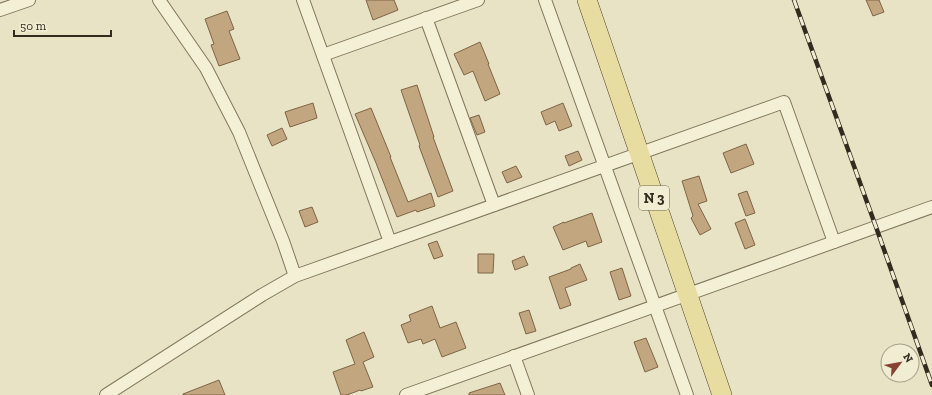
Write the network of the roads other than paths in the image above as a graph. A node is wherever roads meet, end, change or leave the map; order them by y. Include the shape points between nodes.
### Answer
1 (29, 0) edge
2 (159, 0) edge
3 (303, 0) edge
4 (478, 0) edge
5 (545, 0) edge
6 (587, 0) edge
7 (0, 10) edge
8 (426, 18) junction
9 (323, 55) junction
10 (639, 153) junction
11 (605, 165) junction
12 (494, 205) junction
13 (932, 207) edge
14 (390, 242) junction
15 (834, 242) junction
16 (295, 276) junction
17 (687, 294) junction
18 (655, 306) junction
19 (514, 356) junction
20 (106, 395) edge
21 (406, 395) edge
22 (528, 395) edge
23 (687, 395) edge
24 (722, 395) edge

1 - 7 street
2 - 16 street via 206,68 239,132
3 - 9 street
4 - 8 street
5 - 11 street
6 - 10 main road, N 3
8 - 9 street
8 - 12 street
9 - 14 street
10 - 11 street
10 - 15 street via 784,102
10 - 17 main road, N 3
11 - 12 street
11 - 18 street
12 - 14 street
13 - 15 street
14 - 16 street
15 - 17 street
16 - 20 street
17 - 18 street
17 - 24 main road, N 3
18 - 19 street
18 - 23 street
19 - 21 street
19 - 22 street

